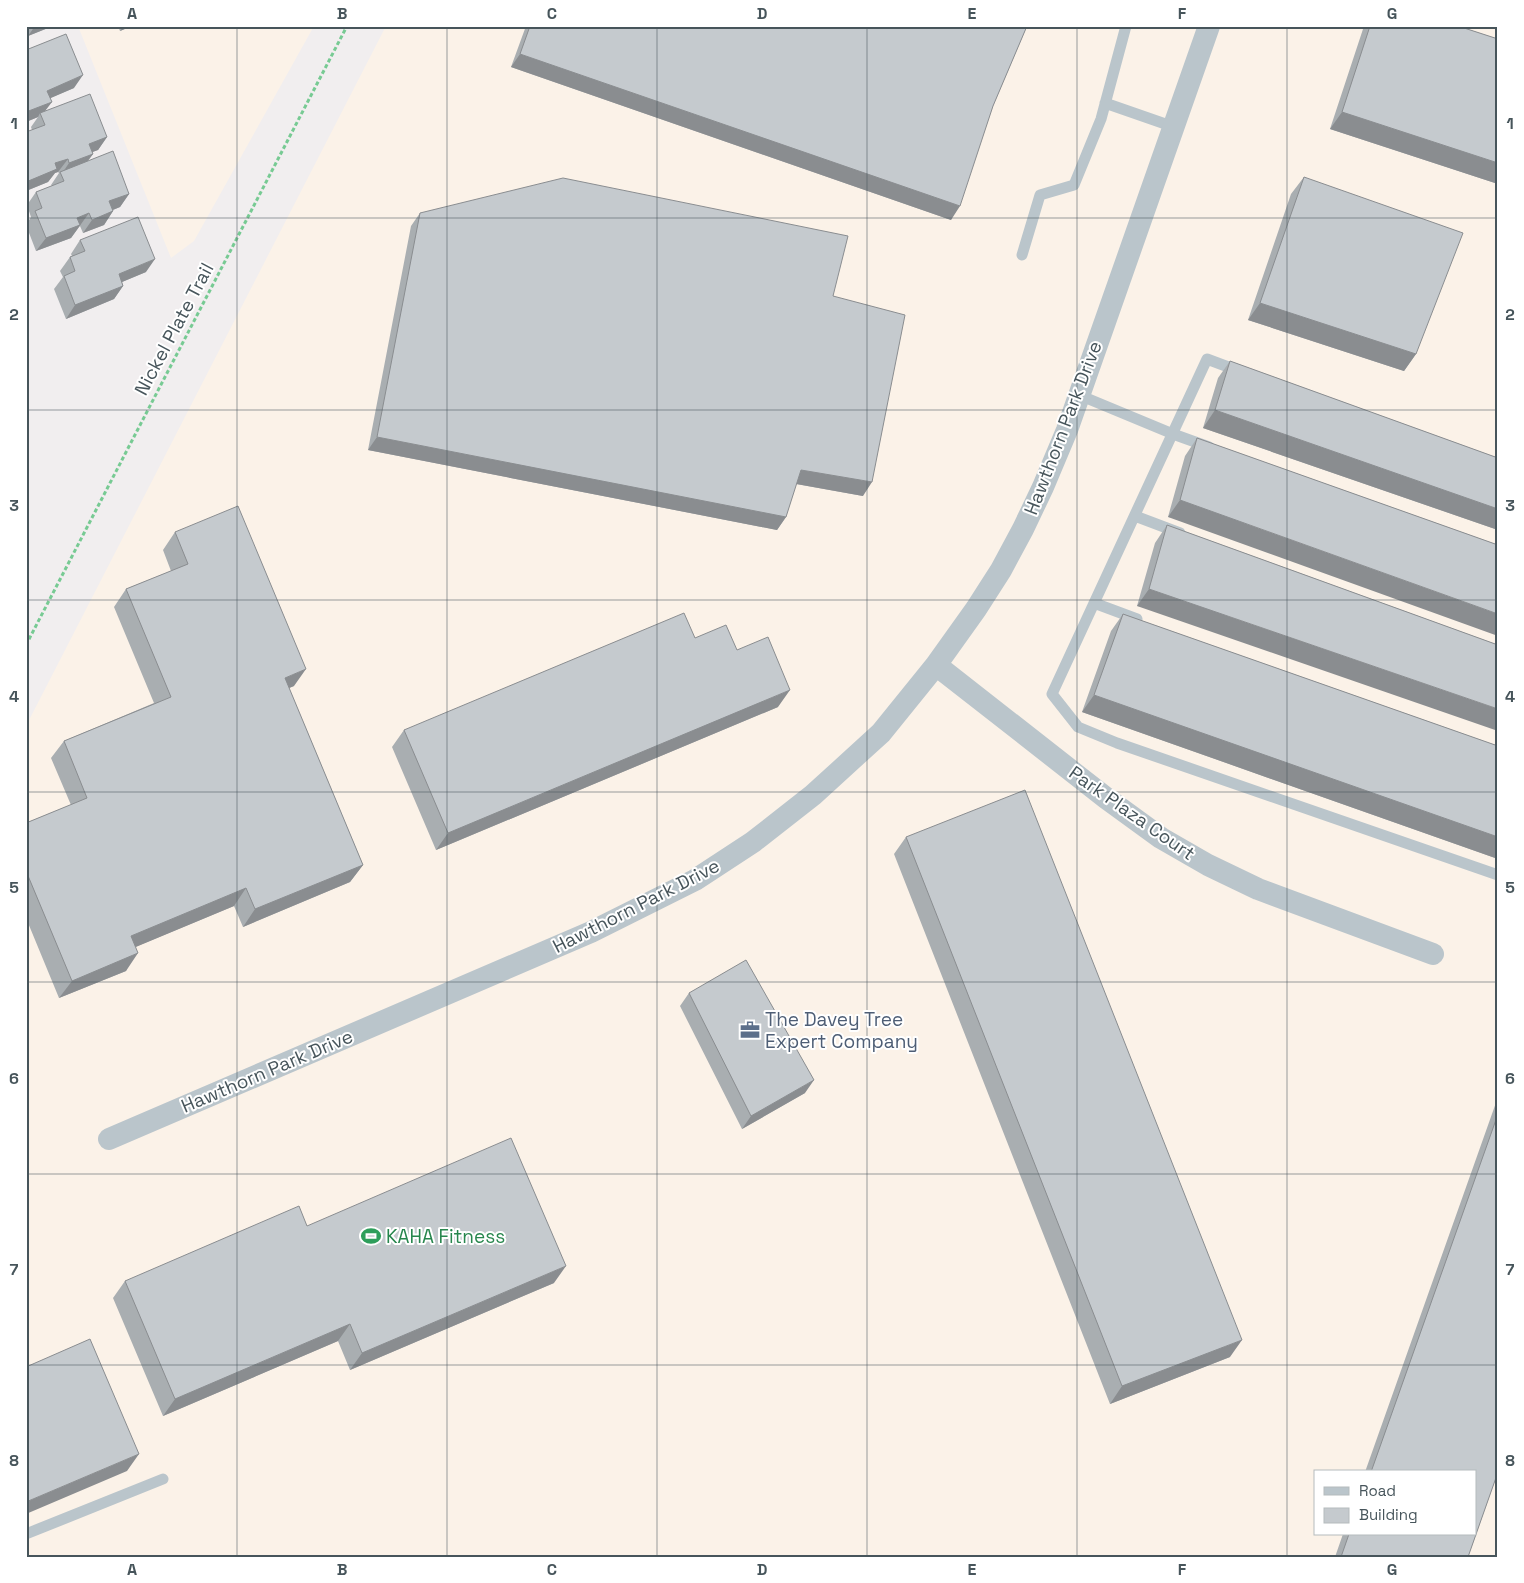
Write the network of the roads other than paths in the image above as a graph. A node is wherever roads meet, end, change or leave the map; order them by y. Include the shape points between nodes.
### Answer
1 (1126, 26) edge
2 (1210, 26) edge
3 (1105, 103) junction
4 (1174, 127) junction
5 (1022, 255) dead end
6 (1253, 376) edge
7 (1079, 395) junction
8 (1173, 434) junction
9 (1219, 450) edge
10 (1134, 516) junction
11 (1190, 537) edge
12 (1094, 603) junction
13 (1150, 624) edge
14 (936, 665) junction
15 (1498, 875) edge
16 (1433, 954) dead end
17 (109, 1140) dead end
18 (163, 1479) dead end
19 (26, 1534) edge

1 - 3 lane
2 - 4 street, Hawthorn Park Drive
3 - 4 lane
3 - 5 lane via 1074,185 1040,195
4 - 7 street, Hawthorn Park Drive
6 - 8 lane via 1207,359
7 - 8 lane
7 - 14 street, Hawthorn Park Drive via 1023,529 1001,570
8 - 9 lane
8 - 10 lane
10 - 11 lane
10 - 12 lane
12 - 13 lane
12 - 15 lane via 1052,694 1078,727
14 - 16 street, Park Plaza Court via 1128,815 1184,852 1258,889
14 - 17 street, Hawthorn Park Drive via 881,733 813,795 753,842 695,880 591,932
18 - 19 lane

